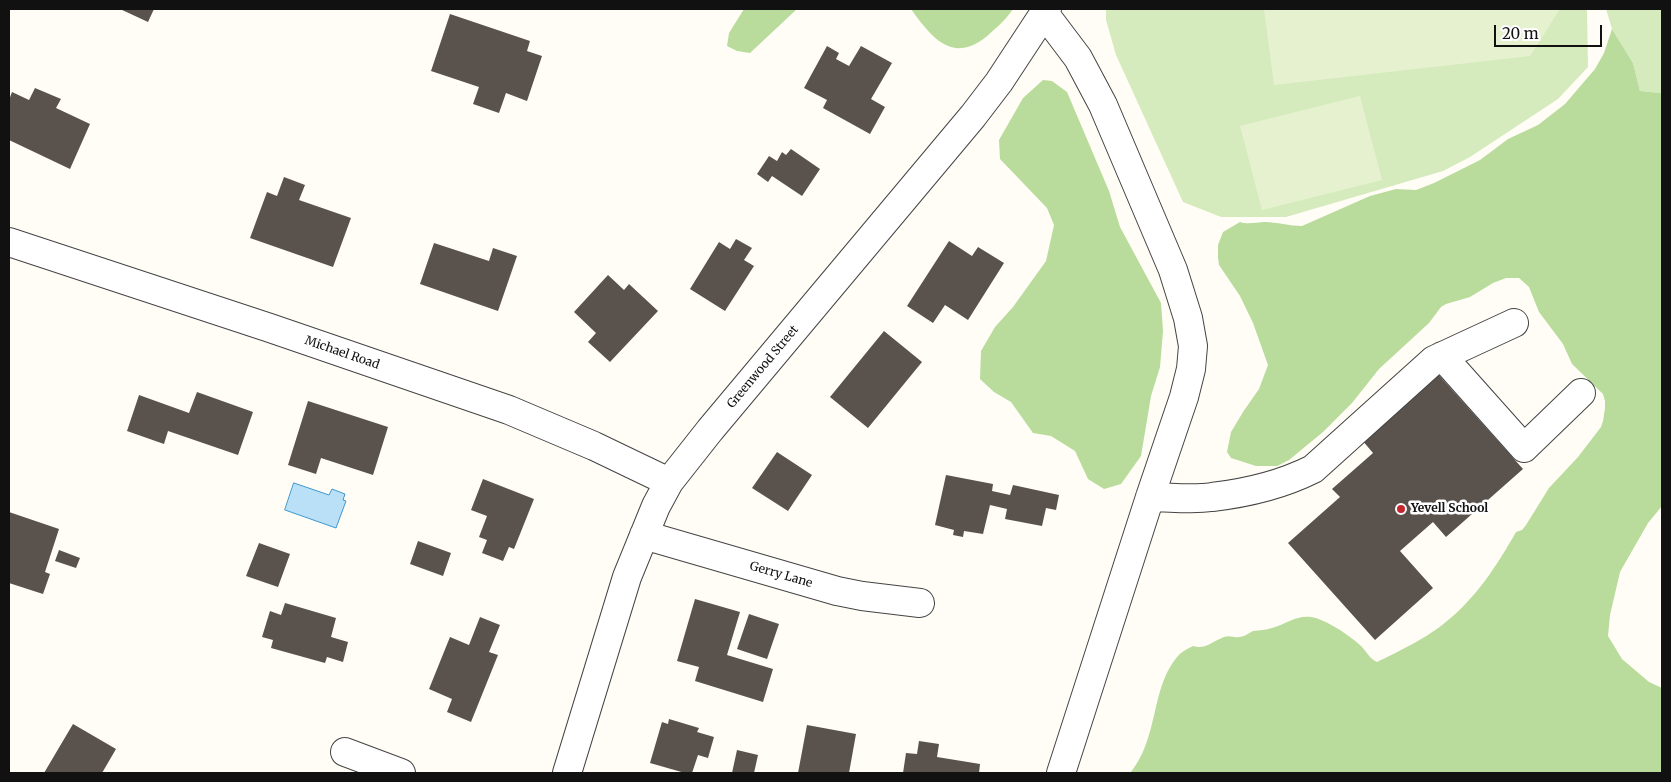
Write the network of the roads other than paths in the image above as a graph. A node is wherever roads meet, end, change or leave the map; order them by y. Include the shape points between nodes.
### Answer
1 (1046, 11) edge
2 (9, 242) edge
3 (1514, 322) dead end
4 (1442, 356) junction
5 (1581, 393) dead end
6 (669, 482) junction
7 (1150, 497) junction
8 (644, 535) junction
9 (920, 603) dead end
10 (345, 752) dead end
11 (401, 773) edge
12 (567, 773) edge
13 (1061, 773) edge

1 - 6 street, Greenwood Street via 973,116
1 - 7 street via 1078,58 1102,105 1174,270 1188,318 1193,346 1191,369
2 - 6 street, Michael Road via 509,410
3 - 4 street
4 - 5 street via 1524,448
4 - 7 street via 1313,469 1290,480 1211,498
6 - 8 street, Greenwood Street
7 - 13 street
8 - 9 street, Gerry Lane via 837,590
8 - 12 street, Greenwood Street via 627,577
10 - 11 street

